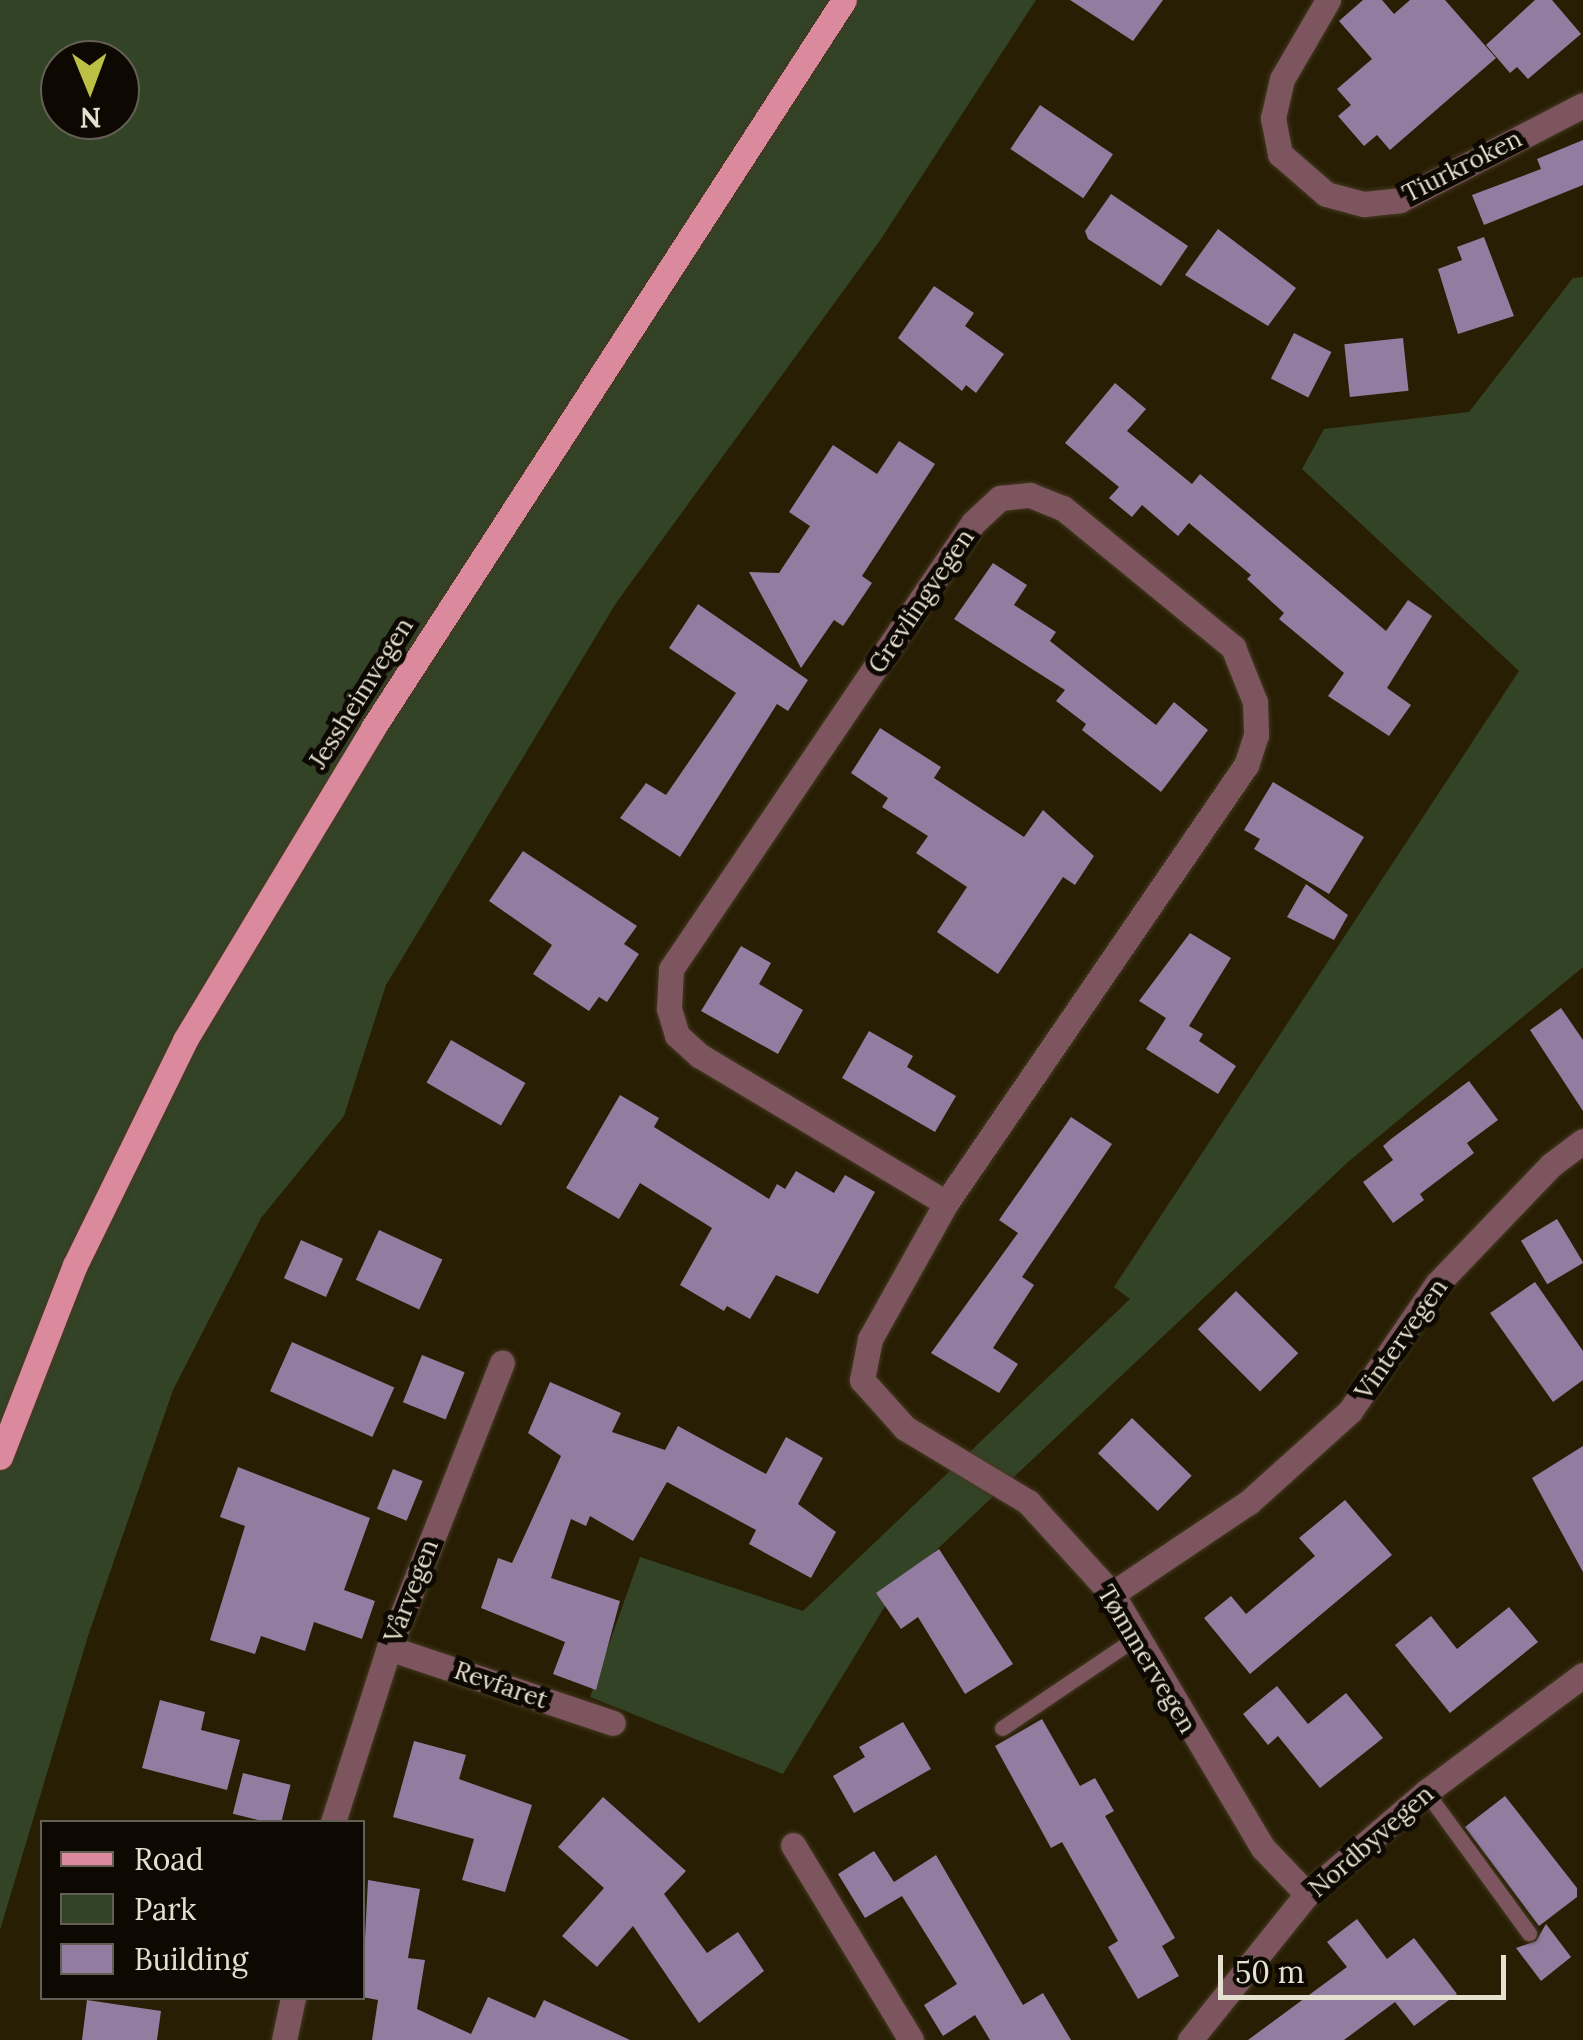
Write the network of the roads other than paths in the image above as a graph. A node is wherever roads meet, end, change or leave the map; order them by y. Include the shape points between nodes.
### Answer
1 (844, 0) edge
2 (1328, 0) edge
3 (1583, 105) edge
4 (1583, 1141) edge
5 (946, 1203) junction
6 (502, 1364) dead end
7 (862, 1380) joint
8 (0, 1456) edge
9 (1112, 1594) junction
10 (1137, 1638) junction
11 (389, 1648) junction
12 (1583, 1675) edge
13 (613, 1723) dead end
14 (1002, 1728) dead end
15 (1426, 1792) junction
16 (333, 1820) edge
17 (793, 1845) dead end
18 (1307, 1894) junction
19 (1529, 1933) dead end
20 (293, 2000) edge
21 (284, 2040) edge
22 (911, 2040) edge
23 (1190, 2040) edge

1 - 8 main road, Jessheimvegen via 373,728 184,1040 75,1265
2 - 3 street, Tiurkroken via 1282,79 1272,118 1280,154 1326,194 1364,204 1400,200
4 - 9 street, Vintervegen via 1551,1164 1450,1270 1350,1412 1249,1502
5 - 5 street, Grevlingvegen via 1246,765 1256,735 1255,702 1232,648 1063,508 1030,496 1000,498 973,523 671,969 669,1008 678,1035 700,1056
5 - 7 street, Grevlingvegen via 870,1339
6 - 11 street, Vårvegen
7 - 9 street, Tømmervegen via 905,1428 1028,1502
9 - 10 street, Tømmervegen
10 - 14 lane
10 - 18 street, Tømmervegen via 1263,1848
11 - 13 street, Revfaret
11 - 16 street, Vårvegen
12 - 15 street, Nordbyvegen
15 - 18 street, Nordbyvegen
15 - 19 lane
17 - 22 street
18 - 23 street, Nordbyvegen
20 - 21 street

